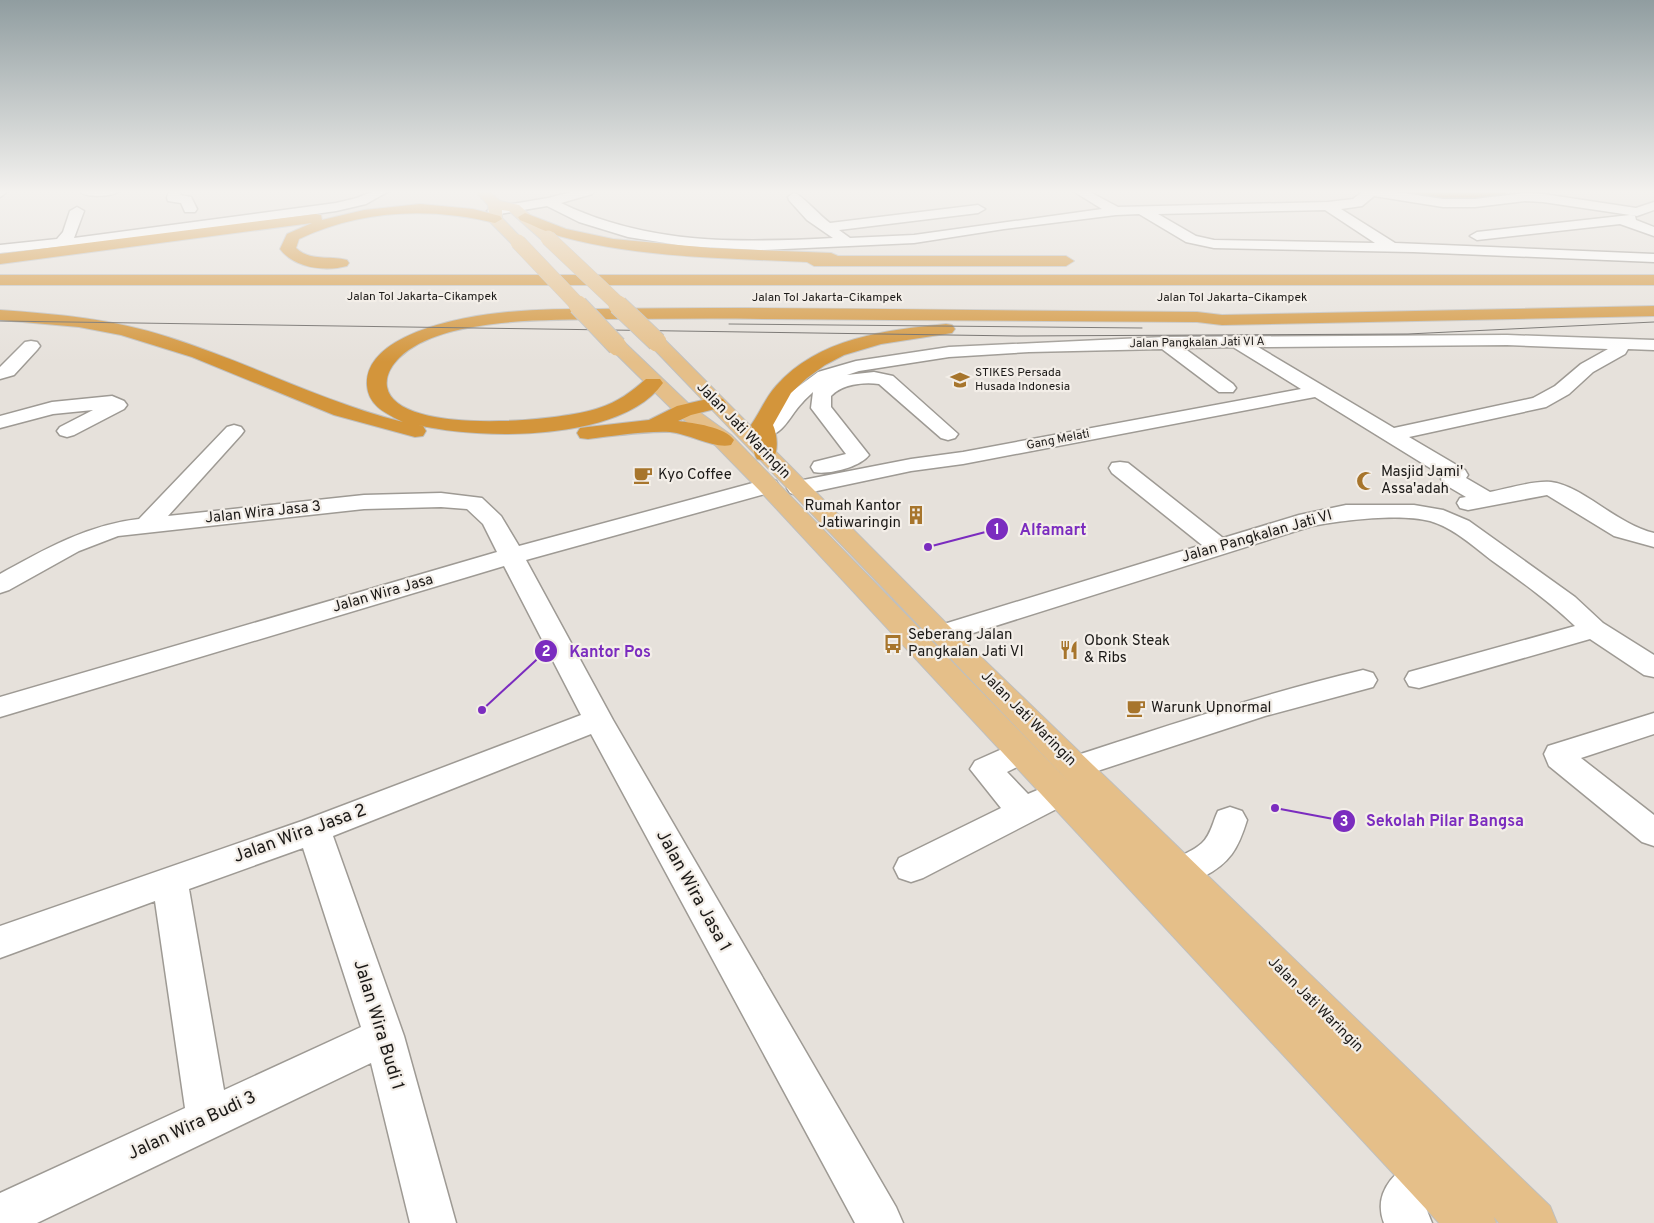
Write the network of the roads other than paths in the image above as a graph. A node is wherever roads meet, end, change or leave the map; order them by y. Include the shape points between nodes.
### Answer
1 (97, 248) edge
2 (288, 248) edge
3 (524, 248) edge
4 (559, 248) edge
5 (651, 248) edge
6 (1414, 248) edge
7 (1506, 248) edge
8 (1637, 248) edge
9 (1518, 253) junction
10 (1654, 257) edge
11 (0, 259) edge
12 (895, 260) junction
13 (593, 262) dead end
14 (646, 262) dead end
15 (1082, 262) dead end
16 (360, 263) dead end
17 (513, 263) dead end
18 (1360, 264) dead end
19 (1654, 274) edge
20 (0, 280) edge
21 (1654, 280) edge
22 (552, 297) dead end
23 (631, 297) dead end
24 (650, 297) dead end
25 (827, 298) dead end
26 (1491, 298) dead end
27 (1654, 298) edge
28 (1654, 311) edge
29 (0, 315) edge
30 (1047, 315) junction
31 (1222, 320) junction
32 (992, 326) junction
33 (1164, 342) junction
34 (1238, 342) junction
35 (1620, 345) junction
36 (1654, 345) edge
37 (31, 346) dead end
38 (0, 373) edge
39 (653, 383) junction
40 (1226, 388) dead end
41 (1319, 391) junction
42 (716, 403) junction
43 (684, 410) junction
44 (0, 422) edge
45 (654, 424) junction
46 (67, 431) dead end
47 (234, 432) dead end
48 (948, 434) dead end
49 (1391, 435) junction
50 (723, 440) junction
51 (776, 467) junction
52 (1120, 468) dead end
53 (1486, 499) junction
54 (1435, 515) junction
55 (146, 526) junction
56 (1653, 540) edge
57 (1219, 547) junction
58 (511, 556) junction
59 (0, 585) edge
60 (1594, 629) junction
61 (941, 634) junction
62 (1654, 668) edge
63 (1419, 679) dead end
64 (1363, 680) dead end
65 (0, 707) edge
66 (598, 720) junction
67 (1654, 722) edge
68 (1020, 752) junction
69 (1068, 780) junction
70 (1023, 811) junction
71 (1230, 820) dead end
72 (314, 830) junction
73 (1654, 833) edge
74 (911, 868) dead end
75 (1182, 872) junction
76 (170, 881) junction
77 (0, 942) edge
78 (384, 1036) junction
79 (208, 1117) junction
80 (1428, 1176) junction
81 (0, 1217) edge
82 (433, 1223) edge
83 (880, 1223) edge
84 (1409, 1223) edge
85 (1472, 1223) edge
86 (1533, 1223) edge

1 - 11 highway
2 - 16 highway via 294,256 305,261
3 - 39 main road, Jalan Jati Waringin, bridge
4 - 42 main road, Jalan Jati Waringin, bridge
5 - 12 highway
6 - 9 street
7 - 9 street
8 - 10 street
9 - 10 street
12 - 14 highway
12 - 15 highway
13 - 17 highway
18 - 19 highway
20 - 21 highway, Jalan Tol Jakarta–Cikampek
22 - 23 highway
24 - 25 highway, Jalan Tol Jakarta–Cikampek
26 - 27 highway
28 - 31 highway
29 - 45 highway via 74,321 125,330 246,372 344,412 424,433 480,438 536,437
30 - 31 highway via 1197,316
30 - 32 highway
30 - 39 highway via 648,313 510,316 456,325 412,341 384,363 378,374 377,387 388,406 415,419 444,425 496,428 556,424 605,414 640,398
31 - 32 highway
32 - 51 highway via 890,336 831,355 802,372 785,387 762,425
33 - 34 street, Jalan Pangkalan Jati VI A
33 - 40 street
33 - 51 street, Jalan Pangkalan Jati VI A via 949,352 856,366 825,376 794,399 777,424
34 - 35 street, Jalan Pangkalan Jati VI A via 1508,340
34 - 41 street
35 - 36 street, Jalan Pangkalan Jati VI A
35 - 49 street via 1619,350 1587,368 1562,390 1539,403
37 - 38 street via 7,371
39 - 43 main road, Jalan Jati Waringin
41 - 49 street
41 - 51 street, Gang Melati via 963,458 911,465
42 - 43 highway
42 - 51 main road, Jalan Jati Waringin
43 - 45 highway
43 - 50 main road, Jalan Jati Waringin
44 - 46 street via 52,408 112,402 117,405
45 - 50 highway via 692,428
47 - 55 street
48 - 51 street, Jalan Wira Jasa via 886,380 874,378 845,382 829,387 821,395 821,408 858,455 845,461
49 - 53 street via 1457,475 1452,479
50 - 51 main road, Jalan Jati Waringin
51 - 58 street, Jalan Wira Jasa
51 - 61 main road, Jalan Jati Waringin
51 - 68 main road, Jalan Jati Waringin
52 - 57 street
53 - 54 street via 1439,510
53 - 56 street via 1549,488 1621,532
54 - 57 street, Jalan Pangkalan Jati VI via 1398,512 1333,514
54 - 60 street, Jalan Pangkalan Jati VI via 1461,526 1566,603
55 - 58 street, Jalan Wira Jasa 3 via 364,502 441,500 474,503 493,521
55 - 59 street, Jalan Wira Jasa 3 via 116,529 70,544
57 - 61 street, Jalan Pangkalan Jati VI
58 - 65 street, Jalan Wira Jasa
58 - 66 street, Jalan Wira Jasa 1
60 - 62 street, Jalan Pangkalan Jati VI
60 - 63 street
61 - 69 main road, Jalan Jati Waringin
64 - 69 street via 1300,694 1227,716
66 - 72 street, Jalan Wira Jasa 2
66 - 83 street, Jalan Wira Jasa 1
67 - 73 street via 1559,754
68 - 69 main road, Jalan Jati Waringin
68 - 70 street via 986,769
69 - 70 street
69 - 75 main road, Jalan Jati Waringin
69 - 80 main road, Jalan Jati Waringin
70 - 74 street
71 - 75 street via 1220,849
72 - 76 street, Jalan Wira Jasa 2
72 - 78 street, Jalan Wira Budi 1
75 - 86 main road, Jalan Jati Waringin
76 - 77 street, Jalan Wira Jasa 2
76 - 79 street
78 - 79 street, Jalan Wira Budi 3
78 - 82 street, Jalan Wira Budi 1
79 - 81 street, Jalan Wira Budi 3
80 - 84 street via 1403,1199 1403,1213
80 - 85 main road, Jalan Jati Waringin

